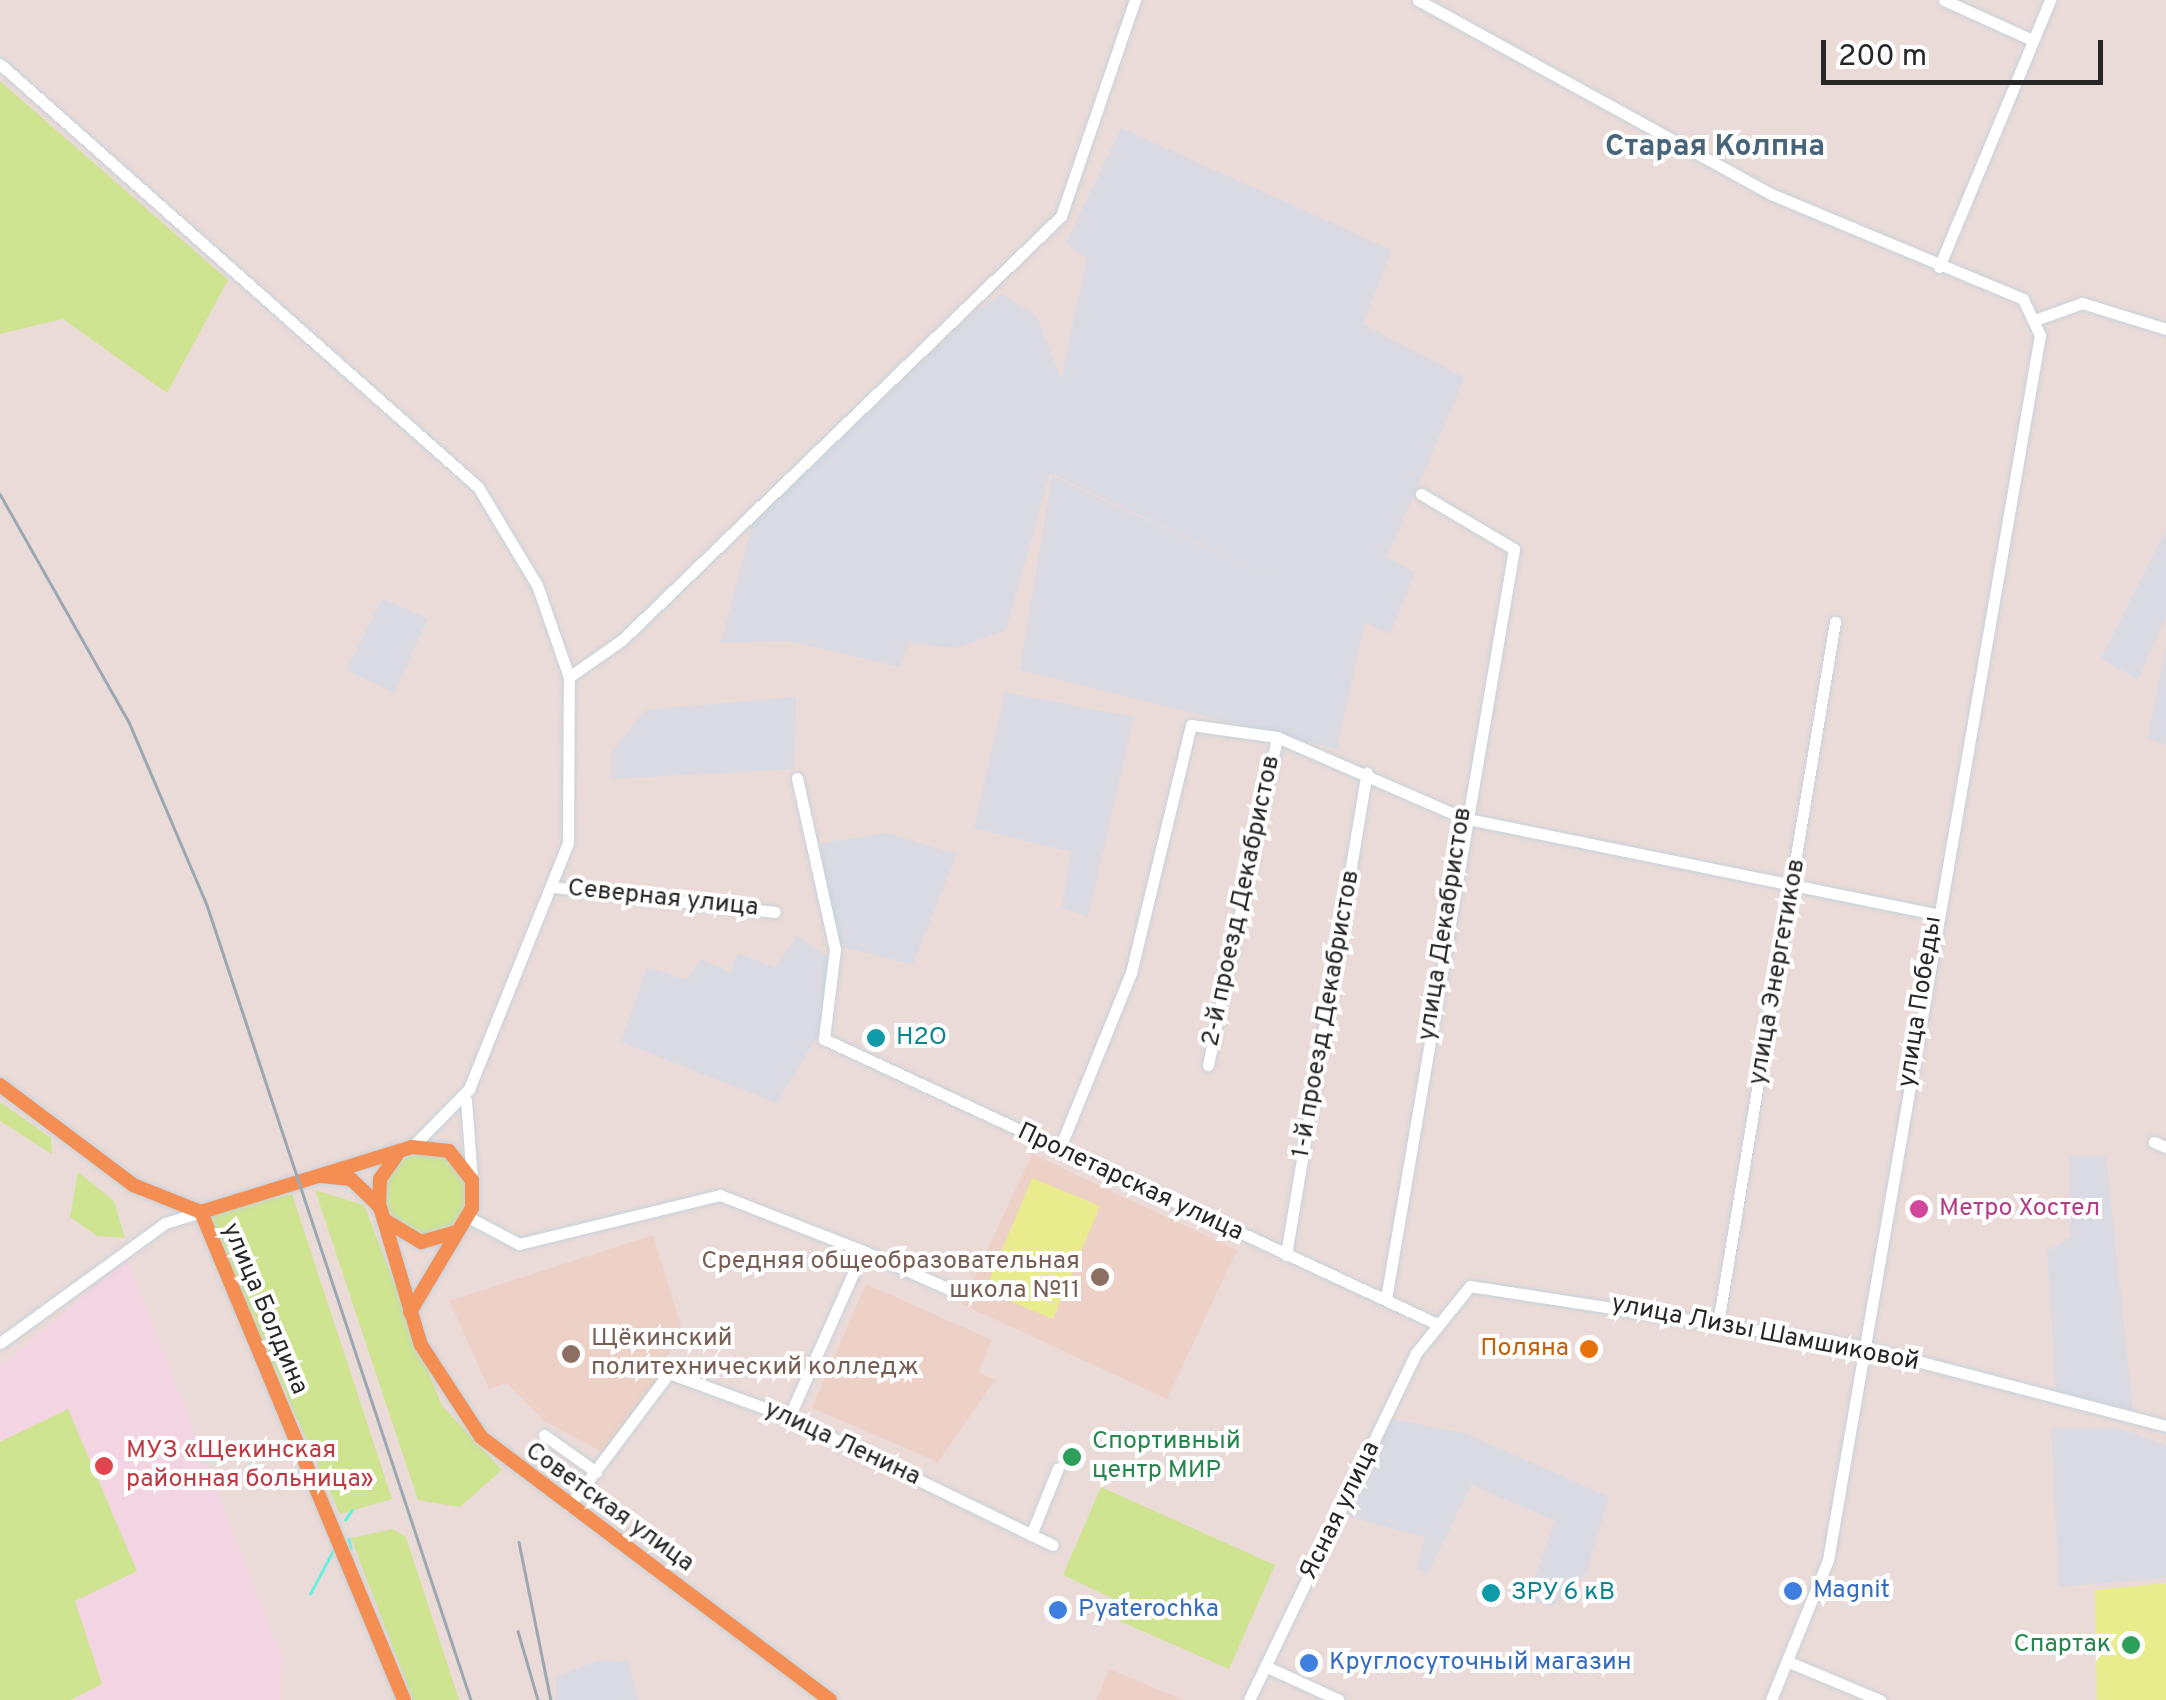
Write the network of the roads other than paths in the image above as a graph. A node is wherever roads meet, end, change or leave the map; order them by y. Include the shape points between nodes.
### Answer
1 (1134, 0) edge
2 (1418, 0) edge
3 (1944, 0) edge
4 (2050, 0) edge
5 (1436, 5) edge
6 (2030, 39) junction
7 (0, 64) edge
8 (1939, 267) junction
9 (2035, 320) junction
10 (2166, 329) edge
11 (1421, 494) dead end
12 (1835, 622) dead end
13 (569, 676) junction
14 (1277, 737) junction
15 (1367, 774) junction
16 (797, 778) dead end
17 (1463, 818) junction
18 (552, 887) junction
19 (1792, 888) junction
20 (774, 912) dead end
21 (1935, 914) junction
22 (1208, 1065) dead end
23 (0, 1085) edge
24 (469, 1089) junction
25 (408, 1149) junction
26 (1060, 1150) junction
27 (321, 1176) junction
28 (472, 1180) junction
29 (201, 1212) junction
30 (381, 1212) junction
31 (466, 1220) junction
32 (863, 1251) junction
33 (1286, 1255) junction
34 (947, 1288) dead end
35 (1386, 1300) junction
36 (410, 1312) junction
37 (1718, 1323) junction
38 (1437, 1324) junction
39 (0, 1343) edge
40 (1863, 1347) junction
41 (789, 1417) junction
42 (2166, 1426) edge
43 (544, 1435) dead end
44 (1058, 1468) dead end
45 (596, 1472) junction
46 (569, 1506) junction
47 (1031, 1536) junction
48 (1053, 1545) dead end
49 (1789, 1662) junction
50 (1266, 1666) junction
51 (404, 1700) edge
52 (830, 1700) edge
53 (1249, 1700) edge
54 (1339, 1700) edge
55 (1771, 1700) edge
56 (1880, 1700) edge

1 - 13 street via 1061,216 622,640
2 - 5 street
3 - 6 street
4 - 6 street
5 - 8 street via 1650,133
6 - 8 street
7 - 13 street via 478,487 538,585
8 - 9 street via 2023,299
9 - 10 street via 2082,302
9 - 21 street, улица Победы via 2040,335
11 - 17 street, улица Декабристов via 1514,549
12 - 19 street, улица Энергетиков
13 - 18 street via 568,843
14 - 15 street
14 - 22 street, 2-й проезд Декабристов
14 - 26 street via 1191,725 1131,972
15 - 17 street
15 - 33 street, 1-й проезд Декабристов
16 - 26 street, Пролетарская улица via 835,950 824,1039
17 - 19 street
17 - 35 street, улица Декабристов
18 - 20 street, Северная улица
18 - 24 street
19 - 21 street
19 - 37 street, улица Энергетиков
21 - 40 street, улица Победы
23 - 29 main road via 133,1185
24 - 25 street
24 - 28 street
25 - 27 main road
25 - 28 main road via 449,1151
25 - 30 main road via 380,1180
26 - 33 street, Пролетарская улица
27 - 29 main road
27 - 30 main road via 351,1179
28 - 31 main road
29 - 39 street via 165,1224
29 - 51 main road, улица Болдина
30 - 31 main road via 421,1242
30 - 36 main road, Советская улица
31 - 32 street via 519,1244 704,1194
31 - 36 main road
32 - 34 street
32 - 41 street
33 - 35 street, Пролетарская улица
35 - 38 street, Пролетарская улица
36 - 46 main road, Советская улица via 437,1377 480,1437
37 - 38 street, улица Лизы Шамшиковой via 1486,1282 1470,1286
37 - 40 street, улица Лизы Шамшиковой
38 - 50 street, Ясная улица
40 - 42 street, улица Лизы Шамшиковой
40 - 49 street, улица Победы via 1828,1560
41 - 45 street, улица Ленина via 668,1373
41 - 47 street, улица Ленина
43 - 45 street
44 - 47 street
45 - 46 street, улица Ленина
46 - 52 main road, Советская улица
47 - 48 street, улица Ленина
49 - 55 street, улица Победы
49 - 56 street
50 - 53 street, Ясная улица
50 - 54 street

